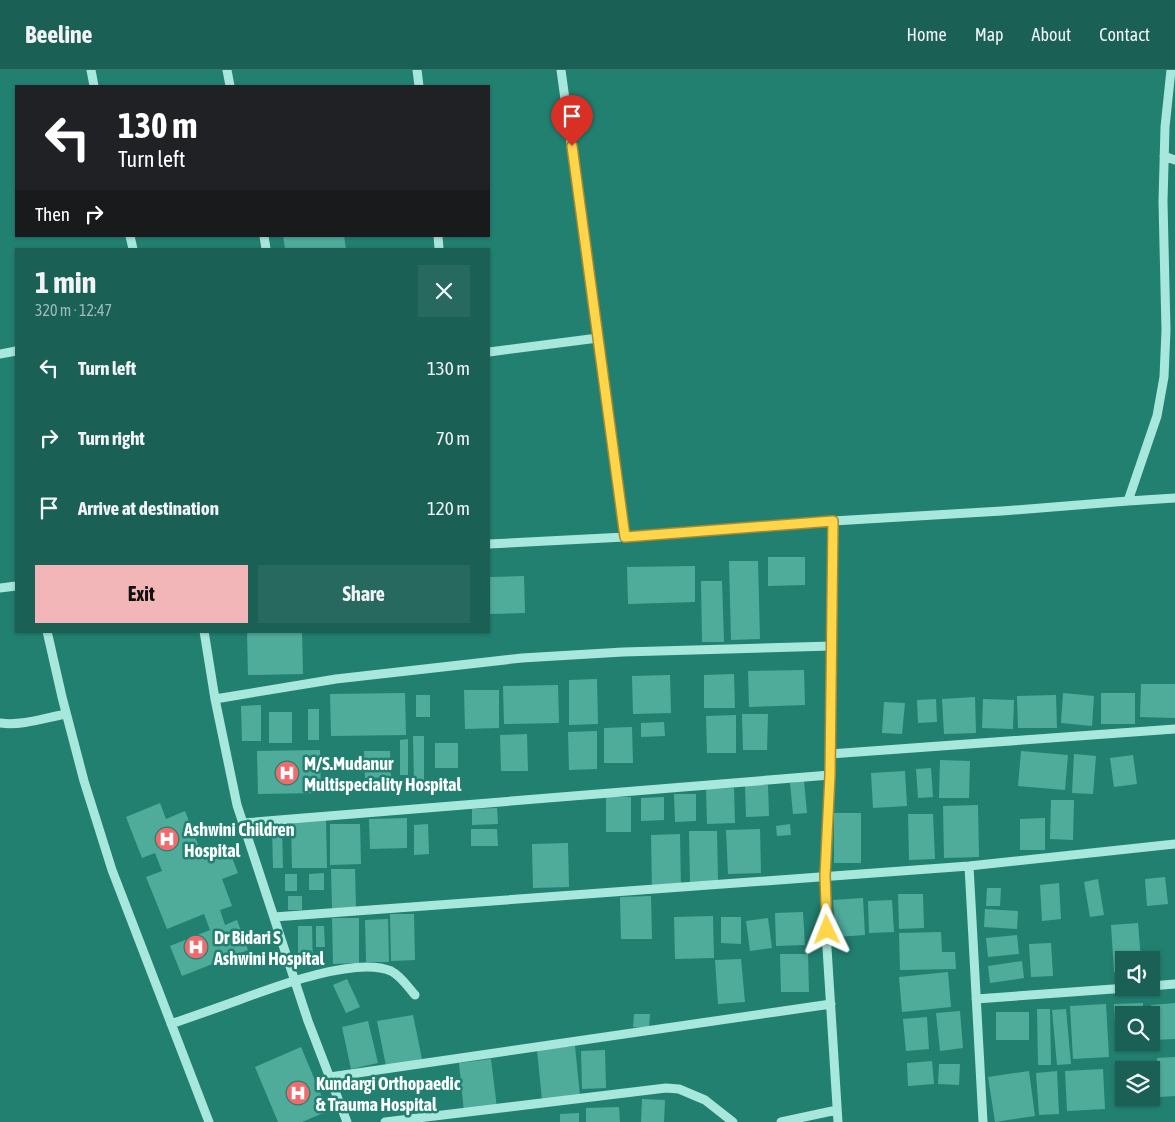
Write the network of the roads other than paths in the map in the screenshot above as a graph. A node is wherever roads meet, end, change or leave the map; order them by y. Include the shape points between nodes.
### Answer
1 (90, 70) edge
2 (227, 70) edge
3 (417, 70) edge
4 (561, 70) edge
5 (1171, 70) edge
6 (94, 85) edge
7 (230, 85) edge
8 (419, 85) edge
9 (1164, 156) junction
10 (1175, 160) edge
11 (598, 338) junction
12 (15, 351) edge
13 (490, 352) edge
14 (0, 354) edge
15 (1175, 498) edge
16 (1128, 501) junction
17 (833, 521) junction
18 (625, 537) junction
19 (490, 544) edge
20 (15, 586) edge
21 (0, 588) edge
22 (47, 633) edge
23 (204, 633) edge
24 (832, 646) junction
25 (215, 699) junction
26 (66, 714) junction
27 (0, 723) edge
28 (1175, 729) edge
29 (830, 754) junction
30 (830, 775) junction
31 (243, 823) junction
32 (1175, 844) edge
33 (969, 866) junction
34 (825, 876) junction
35 (274, 917) junction
36 (294, 980) junction
37 (1175, 984) edge
38 (1160, 985) edge
39 (1115, 989) edge
40 (415, 995) dead end
41 (976, 999) junction
42 (831, 1004) junction
43 (171, 1024) junction
44 (330, 1076) junction
45 (837, 1110) junction
46 (209, 1122) edge
47 (347, 1122) edge
48 (385, 1122) edge
49 (733, 1122) edge
50 (781, 1122) edge
51 (838, 1122) edge
52 (983, 1122) edge

1 - 6 street
2 - 7 street
3 - 8 street
4 - 11 street
5 - 9 street
9 - 10 street
9 - 16 street via 1164,377 1157,416
11 - 13 street
11 - 18 street
12 - 14 street
15 - 16 street
16 - 17 street
17 - 18 street
17 - 24 street
18 - 19 street
20 - 21 street
22 - 26 street
23 - 25 street
24 - 25 street via 522,658 336,679
24 - 29 street
25 - 31 street
26 - 27 street via 27,722
26 - 43 street via 112,870
28 - 29 street
29 - 30 street
30 - 31 street
30 - 34 street
31 - 35 street
32 - 33 street
33 - 34 street
33 - 41 street
34 - 35 street
34 - 42 street
35 - 36 street
36 - 40 street via 348,968 371,967 399,976
36 - 43 street
36 - 44 street
37 - 38 street
39 - 41 street
41 - 52 street
42 - 44 street
42 - 45 street
43 - 46 street
44 - 47 street
45 - 50 street
45 - 51 street
48 - 49 street via 666,1088 679,1089 705,1100

